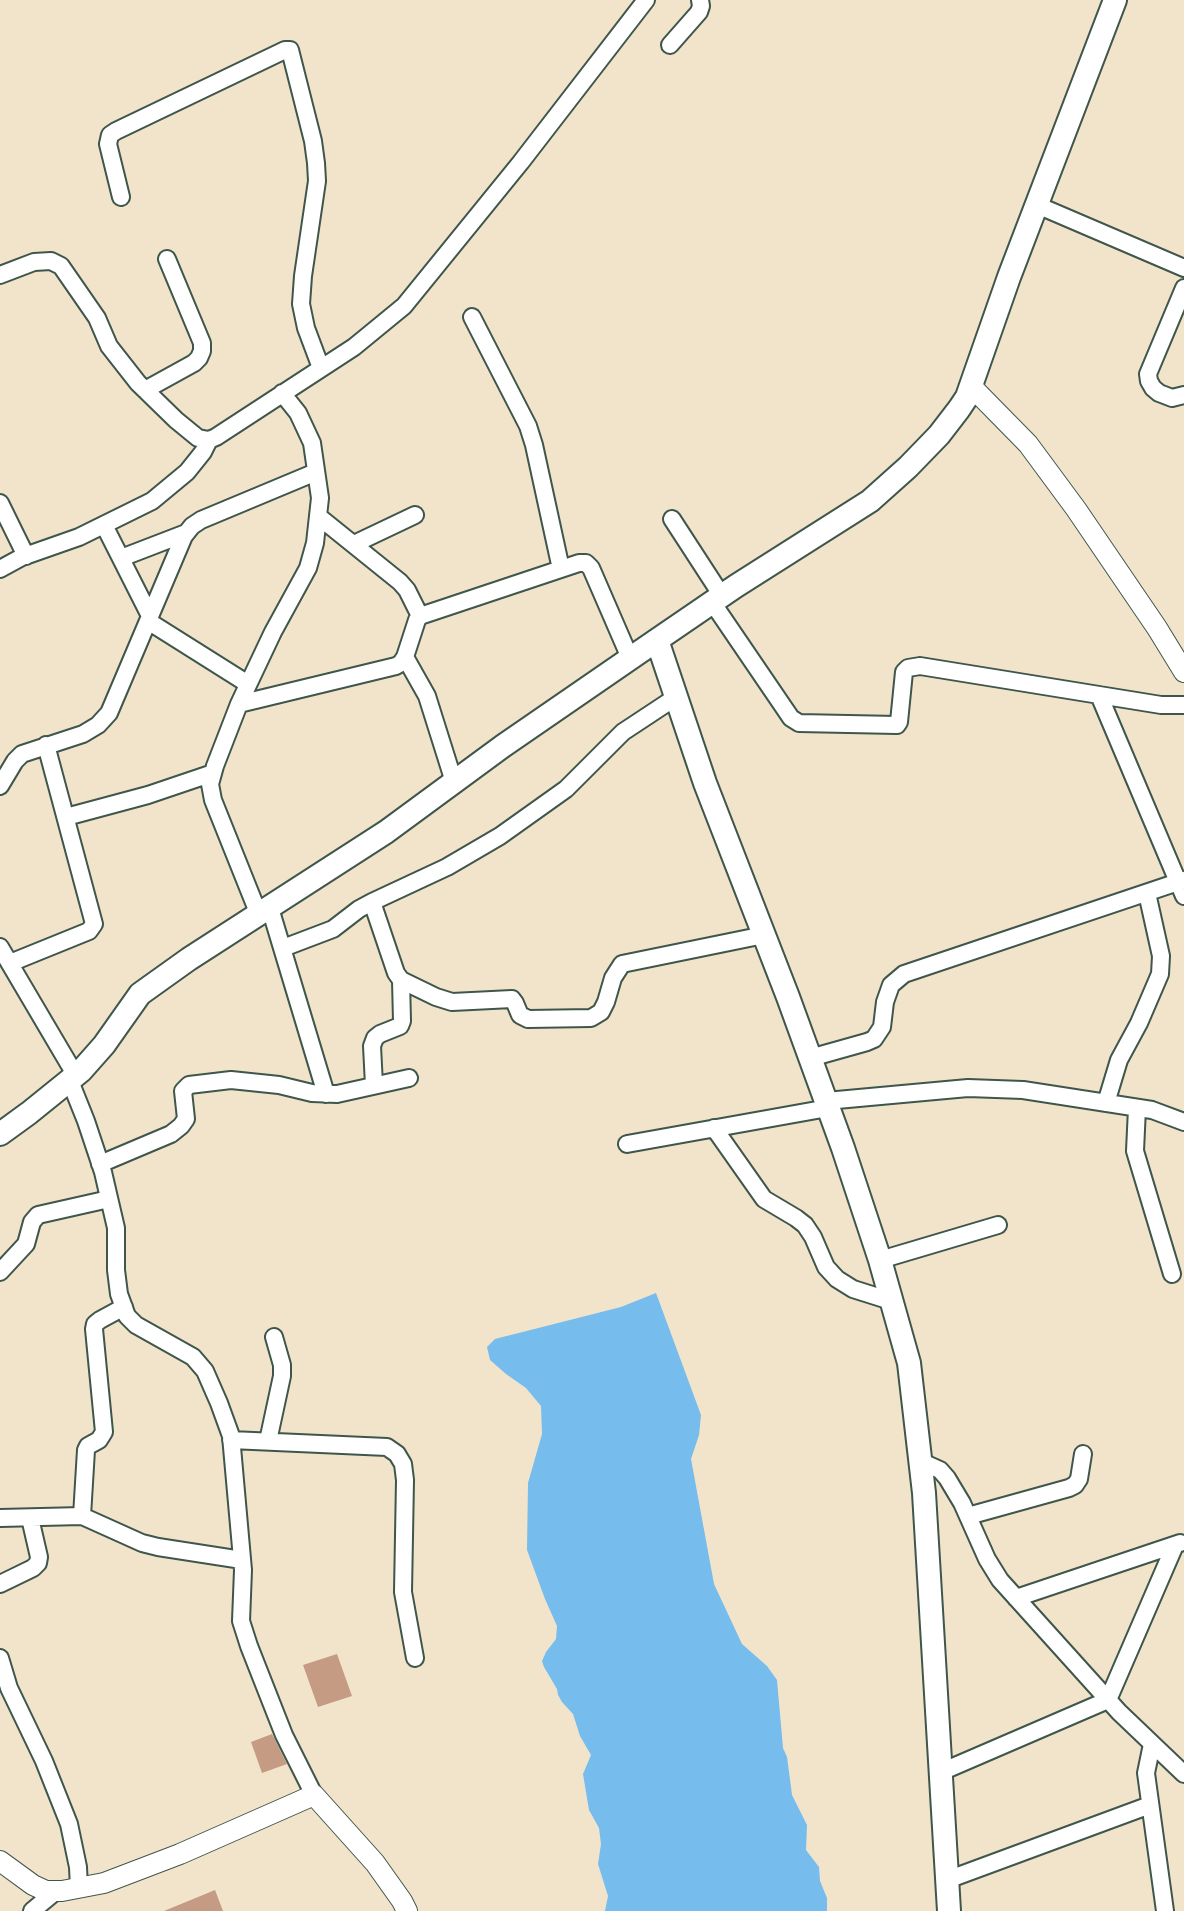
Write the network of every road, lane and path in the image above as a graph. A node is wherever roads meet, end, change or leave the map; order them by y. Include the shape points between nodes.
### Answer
1 (700, 0) edge
2 (1115, 0) edge
3 (641, 2) edge
4 (670, 45) dead end
5 (121, 197) dead end
6 (1036, 205) junction
7 (167, 259) dead end
8 (1184, 268) edge
9 (0, 275) edge
10 (1184, 288) edge
11 (472, 317) dead end
12 (321, 368) junction
13 (970, 386) junction
14 (145, 390) junction
15 (282, 393) junction
16 (1184, 395) edge
17 (209, 440) junction
18 (316, 472) junction
19 (0, 503) edge
20 (415, 515) dead end
21 (318, 516) junction
22 (672, 519) dead end
23 (104, 525) junction
24 (186, 533) junction
25 (354, 544) junction
26 (26, 556) junction
27 (121, 558) junction
28 (0, 569) edge
29 (561, 569) junction
30 (717, 599) junction
31 (420, 616) junction
32 (149, 618) junction
33 (657, 640) junction
34 (405, 657) junction
35 (630, 658) junction
36 (1184, 672) edge
37 (248, 684) junction
38 (1099, 695) junction
39 (676, 697) junction
40 (239, 704) junction
41 (1184, 705) edge
42 (46, 745) junction
43 (213, 773) junction
44 (453, 782) junction
45 (0, 786) edge
46 (66, 817) junction
47 (1182, 886) edge
48 (1147, 893) junction
49 (372, 902) junction
50 (265, 911) junction
51 (764, 935) junction
52 (0, 946) edge
53 (283, 948) junction
54 (10, 963) junction
55 (401, 980) junction
56 (810, 1058) junction
57 (409, 1078) dead end
58 (73, 1079) junction
59 (374, 1085) junction
60 (1110, 1091) junction
61 (326, 1094) junction
62 (827, 1105) junction
63 (1137, 1108) junction
64 (1184, 1122) edge
65 (714, 1128) junction
66 (0, 1134) edge
67 (627, 1144) dead end
68 (100, 1164) junction
69 (109, 1198) junction
70 (998, 1225) dead end
71 (880, 1260) junction
72 (0, 1272) edge
73 (1172, 1274) dead end
74 (891, 1301) junction
75 (124, 1307) junction
76 (274, 1337) dead end
77 (231, 1440) junction
78 (268, 1441) junction
79 (1083, 1454) dead end
80 (920, 1461) junction
81 (968, 1515) junction
82 (82, 1516) junction
83 (0, 1518) edge
84 (30, 1518) junction
85 (1180, 1544) edge
86 (242, 1560) junction
87 (0, 1584) edge
88 (1016, 1598) junction
89 (0, 1658) edge
90 (415, 1658) dead end
91 (1108, 1700) junction
92 (1152, 1744) junction
93 (941, 1772) junction
94 (1184, 1774) edge
95 (314, 1795) junction
96 (1150, 1805) junction
97 (0, 1861) edge
98 (947, 1880) junction
99 (79, 1888) junction
100 (56, 1891) junction
101 (32, 1911) edge
102 (407, 1911) edge
103 (949, 1911) edge
104 (1165, 1911) edge

1 - 4 street via 699,12
2 - 6 main road
3 - 12 street via 521,162 404,306
5 - 12 street via 108,144 110,135 290,50 316,163 302,304
6 - 8 street
6 - 13 main road
7 - 14 street via 202,351 194,363
9 - 14 street via 34,262 51,261 61,266 97,318 109,346
10 - 16 street via 1148,374 1159,393 1172,398
11 - 29 street via 528,426
12 - 15 street
13 - 30 main road via 967,397 939,435 870,501
13 - 36 street via 1028,444
14 - 17 street via 198,438
15 - 17 street
15 - 18 street via 298,413 312,443
17 - 23 street via 187,472 152,501
18 - 21 street
18 - 24 street via 201,520
19 - 26 street
20 - 25 street
21 - 25 street
21 - 37 street via 308,568
22 - 30 street
23 - 26 street
23 - 27 street
24 - 27 street
24 - 32 street
25 - 31 street via 400,582
26 - 28 street
27 - 32 street
29 - 31 street
29 - 35 street via 579,563 591,568
30 - 33 main road
30 - 38 street via 778,700 799,723 897,725 904,672 920,666
31 - 34 street
32 - 37 street
32 - 42 street via 109,713 83,734
33 - 35 main road
33 - 39 main road
34 - 40 street via 396,666
34 - 44 street via 427,696
35 - 44 main road
37 - 40 street
38 - 41 street
38 - 47 street
39 - 49 street via 623,732 566,789 500,836 447,867
39 - 51 main road
40 - 43 street
42 - 45 street via 22,754
42 - 46 street
43 - 46 street
43 - 50 street via 213,800
44 - 50 main road via 386,832
46 - 54 street via 93,928
47 - 48 street
48 - 56 street via 915,970 894,981 885,1002 882,1027 874,1039
48 - 60 street via 1161,956 1160,974 1119,1060
49 - 53 street via 333,929
49 - 55 street
50 - 53 street
50 - 58 main road via 140,994 104,1045
51 - 55 street via 622,964 601,1012 591,1018 528,1019 520,1015 512,999 452,1002
51 - 56 main road
52 - 54 street
53 - 61 street
54 - 58 street
55 - 59 street via 402,1021 397,1028 375,1038 372,1046
56 - 62 main road
57 - 59 street
58 - 66 main road
58 - 68 street
59 - 61 street
60 - 62 street via 968,1089
60 - 63 street
61 - 68 street via 231,1080 189,1085 183,1091 186,1119 181,1126
62 - 65 street
62 - 71 main road
63 - 64 street
63 - 73 street via 1135,1151
65 - 67 street
65 - 74 street via 764,1199 805,1225 826,1267 837,1279 853,1289
68 - 69 street
69 - 72 street via 38,1215 26,1244
69 - 75 street via 116,1228 119,1293
70 - 71 street
71 - 74 main road
74 - 80 main road via 909,1363
75 - 77 street via 136,1325 193,1357 205,1371
75 - 82 street via 95,1324 104,1432 86,1450
76 - 78 street via 282,1376
77 - 78 street
77 - 86 street
78 - 90 street via 387,1447 404,1464 403,1592
79 - 81 street via 1075,1485
80 - 81 street via 940,1470
80 - 93 main road
81 - 88 street via 987,1559
82 - 84 street
82 - 86 street via 142,1543
83 - 84 street
84 - 87 street via 38,1563
85 - 88 street
85 - 91 street
86 - 95 street via 241,1621 284,1736
88 - 91 street
89 - 99 street via 9,1688 69,1824
91 - 92 street
91 - 93 street
92 - 94 street
92 - 96 street via 1146,1773
93 - 98 main road
95 - 99 street via 180,1854 104,1883
95 - 102 street via 375,1863
96 - 98 street
96 - 104 street
97 - 100 street via 33,1885
98 - 103 main road
99 - 100 street
100 - 101 street

